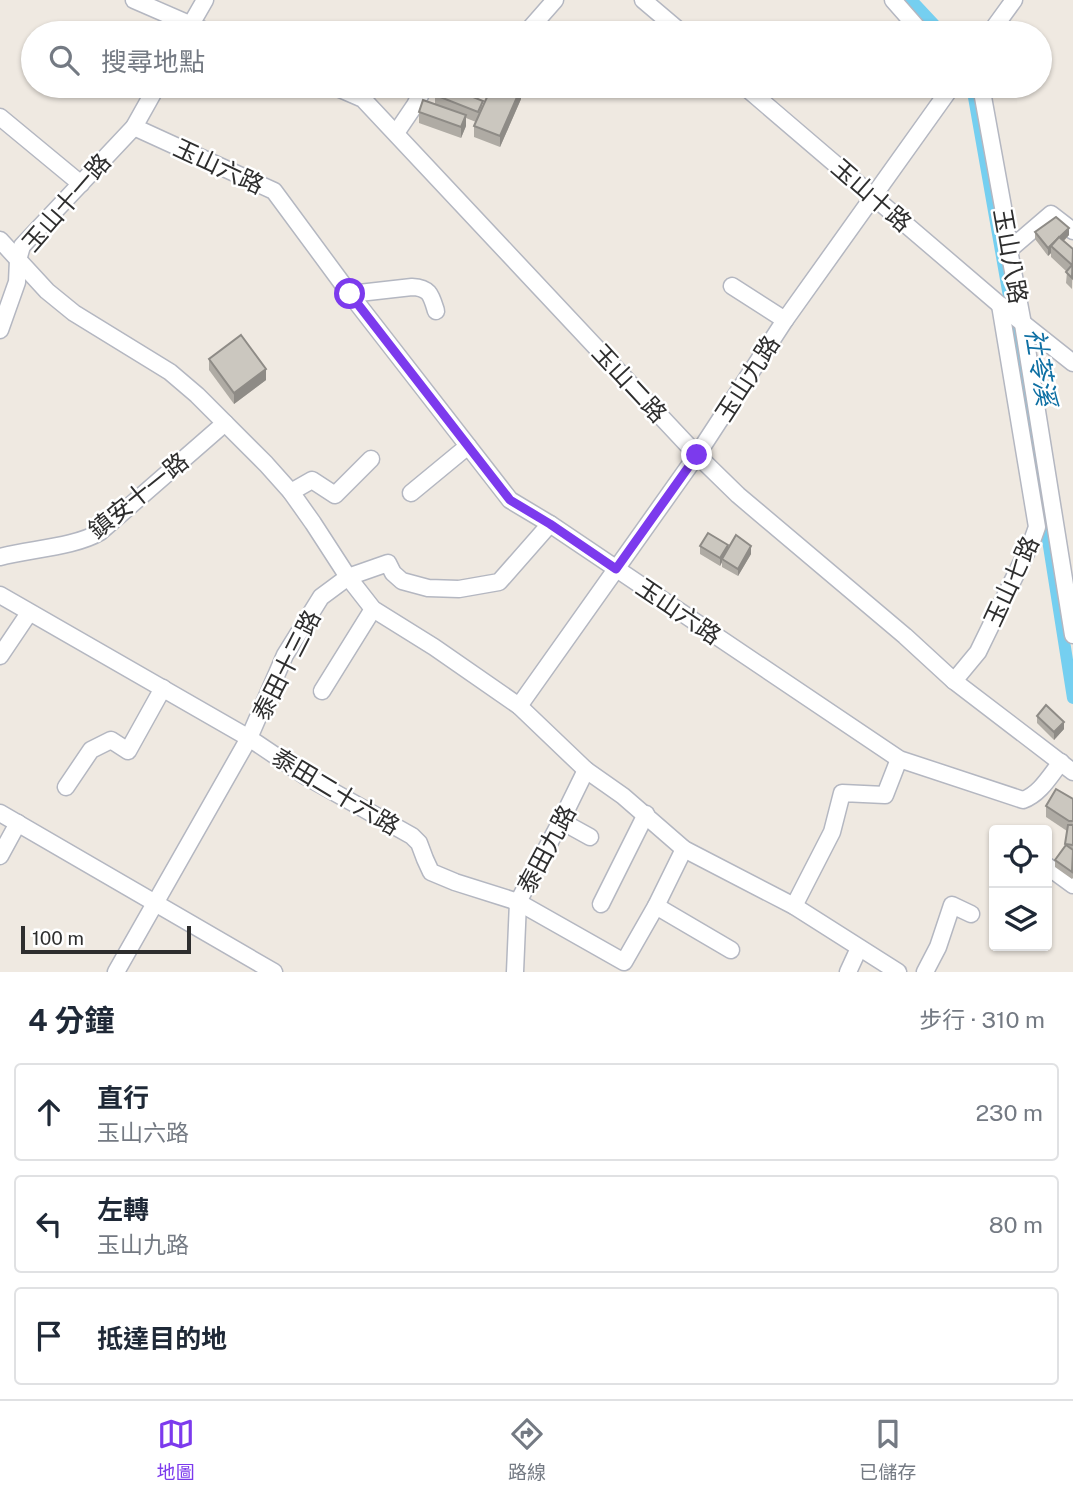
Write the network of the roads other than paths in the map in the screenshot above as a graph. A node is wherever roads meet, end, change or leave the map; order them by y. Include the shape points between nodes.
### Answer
1 (134, 0) edge
2 (205, 0) edge
3 (555, 0) edge
4 (643, 0) edge
5 (893, 0) edge
6 (1014, 0) edge
7 (173, 21) edge
8 (193, 21) edge
9 (537, 21) edge
10 (668, 21) edge
11 (911, 21) edge
12 (999, 21) edge
13 (150, 98) edge
14 (361, 98) edge
15 (419, 98) edge
16 (758, 98) edge
17 (943, 98) edge
18 (983, 98) edge
19 (0, 117) edge
20 (134, 127) junction
21 (396, 133) junction
22 (80, 184) junction
23 (874, 196) junction
24 (1073, 231) edge
25 (0, 240) edge
26 (1009, 250) junction
27 (18, 260) junction
28 (732, 286) dead end
29 (350, 294) junction
30 (1000, 305) junction
31 (436, 311) dead end
32 (785, 320) junction
33 (1023, 324) junction
34 (0, 330) edge
35 (1073, 363) edge
36 (225, 423) junction
37 (468, 446) junction
38 (697, 455) junction
39 (371, 459) dead end
40 (291, 492) junction
41 (411, 493) dead end
42 (550, 524) junction
43 (0, 557) edge
44 (616, 569) junction
45 (348, 577) junction
46 (0, 595) edge
47 (373, 609) junction
48 (29, 613) junction
49 (1073, 635) edge
50 (0, 656) edge
51 (954, 681) junction
52 (163, 688) junction
53 (322, 691) dead end
54 (519, 706) junction
55 (249, 738) junction
56 (899, 759) junction
57 (1067, 767) edge
58 (586, 770) junction
59 (66, 787) dead end
60 (0, 813) edge
61 (646, 814) junction
62 (561, 821) junction
63 (18, 823) junction
64 (590, 837) dead end
65 (684, 849) junction
66 (0, 856) edge
67 (1052, 870) edge
68 (1073, 885) edge
69 (518, 902) junction
70 (156, 903) junction
71 (601, 904) dead end
72 (656, 906) junction
73 (794, 906) junction
74 (971, 914) dead end
75 (859, 948) junction
76 (732, 950) dead end
77 (116, 972) edge
78 (274, 972) edge
79 (515, 972) edge
80 (848, 972) edge
81 (898, 972) edge
82 (925, 972) edge

1 - 7 street
2 - 8 street
3 - 9 street
4 - 10 street
5 - 11 street
6 - 12 street
13 - 20 street, 玉山十一路
14 - 21 street, 玉山二路
15 - 21 street
16 - 23 street, 玉山十路
17 - 23 street, 玉山九路
18 - 26 street, 玉山八路
19 - 22 street
20 - 22 street, 玉山十一路
20 - 29 street, 玉山六路 via 274,191
21 - 38 street, 玉山二路
22 - 27 street, 玉山十一路 via 22,246
23 - 30 street, 玉山十路
23 - 32 street, 玉山九路
24 - 26 street via 1051,214
25 - 27 street
26 - 33 street, 玉山八路
27 - 34 street, 玉山十一路 via 17,282
27 - 36 street via 74,313 170,372
28 - 32 street
29 - 31 street via 421,287 430,293
29 - 37 street, 玉山六路
30 - 33 street, 玉山十路
30 - 51 street, 玉山七路 via 1037,527 978,652
32 - 38 street, 玉山九路
33 - 35 street
33 - 49 street, 玉山八路
36 - 40 street
36 - 43 street, 鎮安十一路 via 87,540
37 - 41 street
37 - 42 street, 玉山六路 via 510,500
38 - 44 street, 玉山九路
38 - 51 street, 玉山二路
39 - 40 street via 335,495 312,480
40 - 45 street
42 - 44 street, 玉山六路
42 - 45 street, 泰田十三路 via 499,582 459,589 428,588 402,581 388,563
44 - 54 street, 玉山九路
44 - 56 street, 玉山六路
45 - 47 street
45 - 55 street, 泰田十三路 via 321,597 285,655
46 - 48 street, 泰田二十六路
47 - 53 street
47 - 54 street
48 - 50 street
48 - 52 street, 泰田二十六路
51 - 57 street, 玉山二路
52 - 55 street, 泰田二十六路
52 - 59 street via 128,751 111,740 91,750
54 - 58 street
55 - 69 street, 泰田二十六路 via 307,777 412,836 431,872
55 - 70 street, 泰田十三路
56 - 57 street, 玉山六路 via 1023,800
56 - 73 street via 885,794 842,793 832,832
58 - 61 street
58 - 62 street, 泰田九路
60 - 63 street
61 - 65 street
61 - 71 street
62 - 64 street
62 - 69 street, 泰田九路
63 - 66 street
63 - 70 street
65 - 72 street, 泰田二十六路
65 - 73 street
67 - 68 street
69 - 72 street, 泰田二十六路 via 624,962
69 - 79 street, 泰田九路
70 - 77 street, 泰田十三路
70 - 78 street
72 - 76 street
73 - 75 street
74 - 82 street via 952,905
75 - 80 street
75 - 81 street

